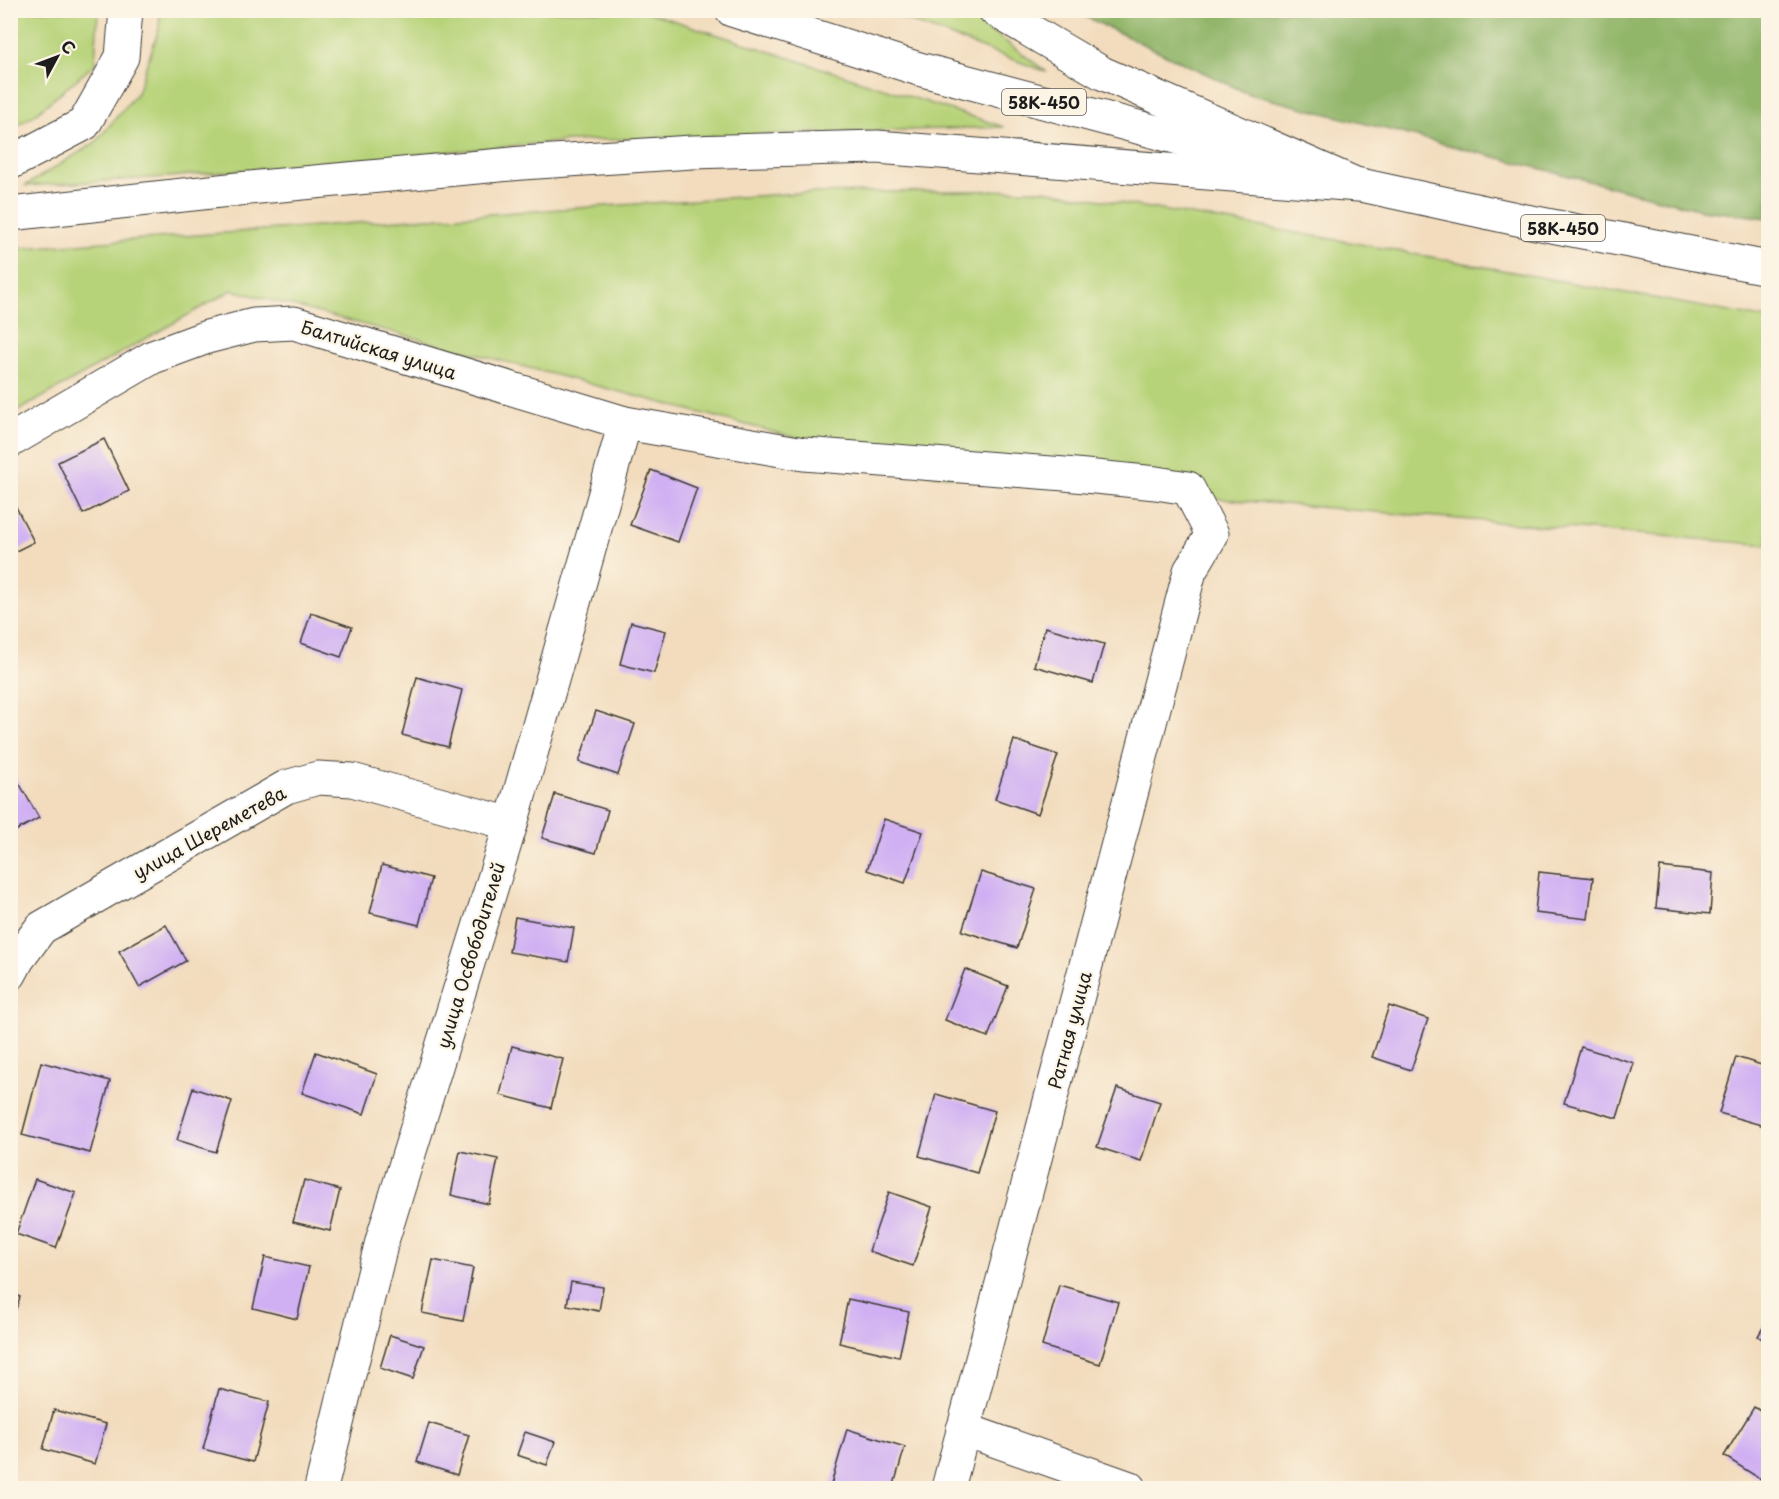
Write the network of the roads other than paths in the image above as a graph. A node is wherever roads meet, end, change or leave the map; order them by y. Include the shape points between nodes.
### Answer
1 (126, 10) edge
2 (732, 10) edge
3 (995, 10) edge
4 (10, 163) edge
5 (1358, 185) junction
6 (10, 214) edge
7 (1768, 268) edge
8 (625, 423) junction
9 (10, 441) edge
10 (1190, 571) joint
11 (511, 824) junction
12 (10, 974) edge
13 (963, 1429) junction
14 (321, 1488) edge
15 (948, 1488) edge
16 (1130, 1488) edge

1 - 4 main road via 122,57 84,124
2 - 5 main road, 58К-450 via 919,69
3 - 5 main road via 1102,73
5 - 6 main road via 877,147 692,152 522,163
5 - 7 main road, 58К-450
8 - 9 main road, Балтийская улица via 294,323 254,325 153,357
8 - 10 main road, Балтийская улица via 804,454 1065,474 1188,489 1212,534
8 - 11 main road, улица Освободителей
10 - 13 main road, Ратная улица
11 - 12 main road, улица Шереметева via 351,780 318,778 286,787 41,928
11 - 14 main road, улица Освободителей via 382,1241
13 - 15 main road, Ратная улица
13 - 16 main road

